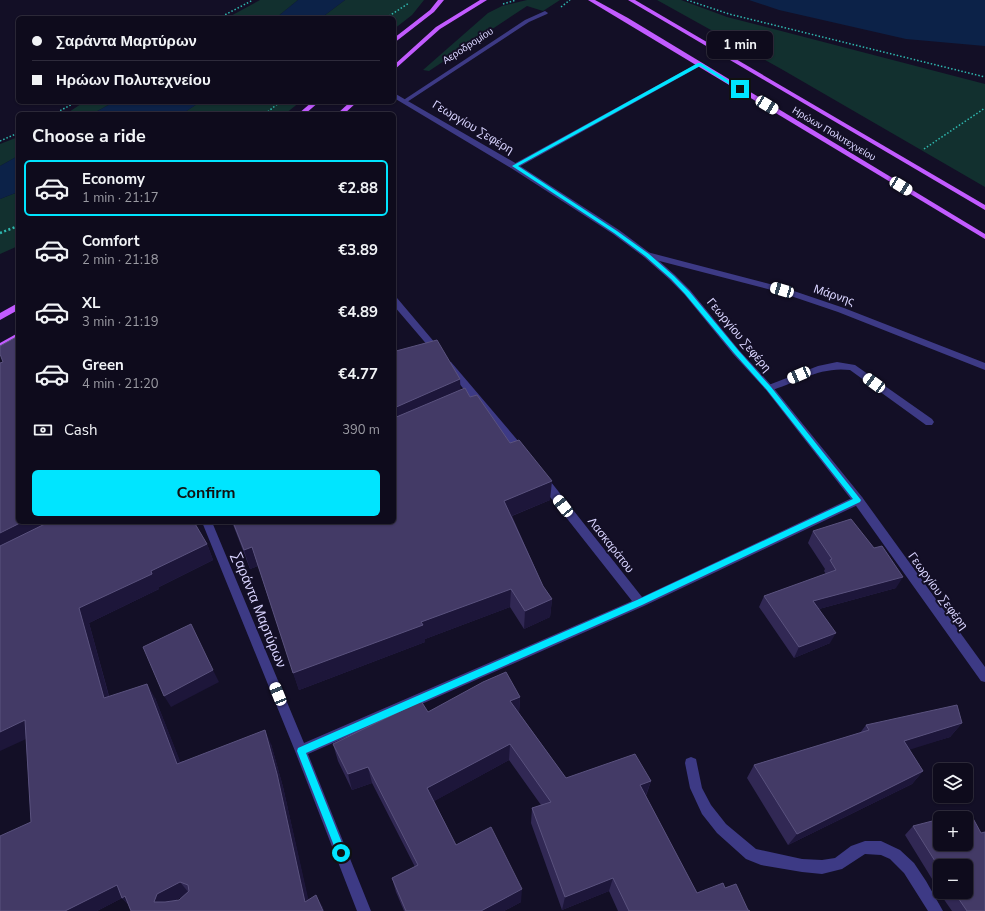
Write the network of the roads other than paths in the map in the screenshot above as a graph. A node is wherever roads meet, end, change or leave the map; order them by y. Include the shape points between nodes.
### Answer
1 (441, 0) edge
2 (484, 0) edge
3 (591, 0) edge
4 (631, 0) edge
5 (545, 13) dead end
6 (396, 39) edge
7 (700, 64) junction
8 (396, 66) edge
9 (396, 96) edge
10 (405, 101) junction
11 (314, 104) edge
12 (352, 104) edge
13 (304, 112) edge
14 (342, 112) edge
15 (514, 166) junction
16 (985, 208) edge
17 (985, 237) edge
18 (647, 255) junction
19 (396, 302) edge
20 (16, 307) edge
21 (0, 317) edge
22 (16, 337) edge
23 (0, 347) edge
24 (985, 367) edge
25 (769, 388) junction
26 (477, 397) junction
27 (463, 403) edge
28 (929, 422) dead end
29 (526, 459) edge
30 (536, 472) edge
31 (858, 500) junction
32 (208, 524) edge
33 (640, 603) junction
34 (985, 677) edge
35 (301, 751) junction
36 (691, 762) dead end
37 (364, 911) edge
38 (936, 911) edge

1 - 6 main road via 432,11
2 - 8 main road via 438,28
3 - 7 main road, Ηρώων Πολυτεχνείου
4 - 16 main road, Ηρώων Πολυτεχνείου
5 - 10 street, Αεροδρομίου via 527,21
7 - 15 street
7 - 17 main road, Ηρώων Πολυτεχνείου
9 - 10 street, Γεωργίου Σεφέρη
10 - 15 street, Γεωργίου Σεφέρη
11 - 13 main road
12 - 14 main road
15 - 18 street, Γεωργίου Σεφέρη
18 - 24 street, Μάρνης via 782,290 841,310
18 - 25 street, Γεωργίου Σεφέρη via 687,292
19 - 26 street
20 - 21 main road
22 - 23 main road
25 - 28 street via 820,368 837,365 852,367
25 - 31 street, Γεωργίου Σεφέρη
26 - 27 street
26 - 29 street
30 - 33 street, Λασκαράτου
31 - 33 street
31 - 34 street, Γεωργίου Σεφέρη
32 - 35 street, Σαράντα Μαρτύρων
33 - 35 street
35 - 37 street, Σαράντα Μαρτύρων
36 - 38 street via 695,785 710,816 731,838 756,856 799,866 826,867 839,865 859,848 873,846 888,850 898,856 914,875

